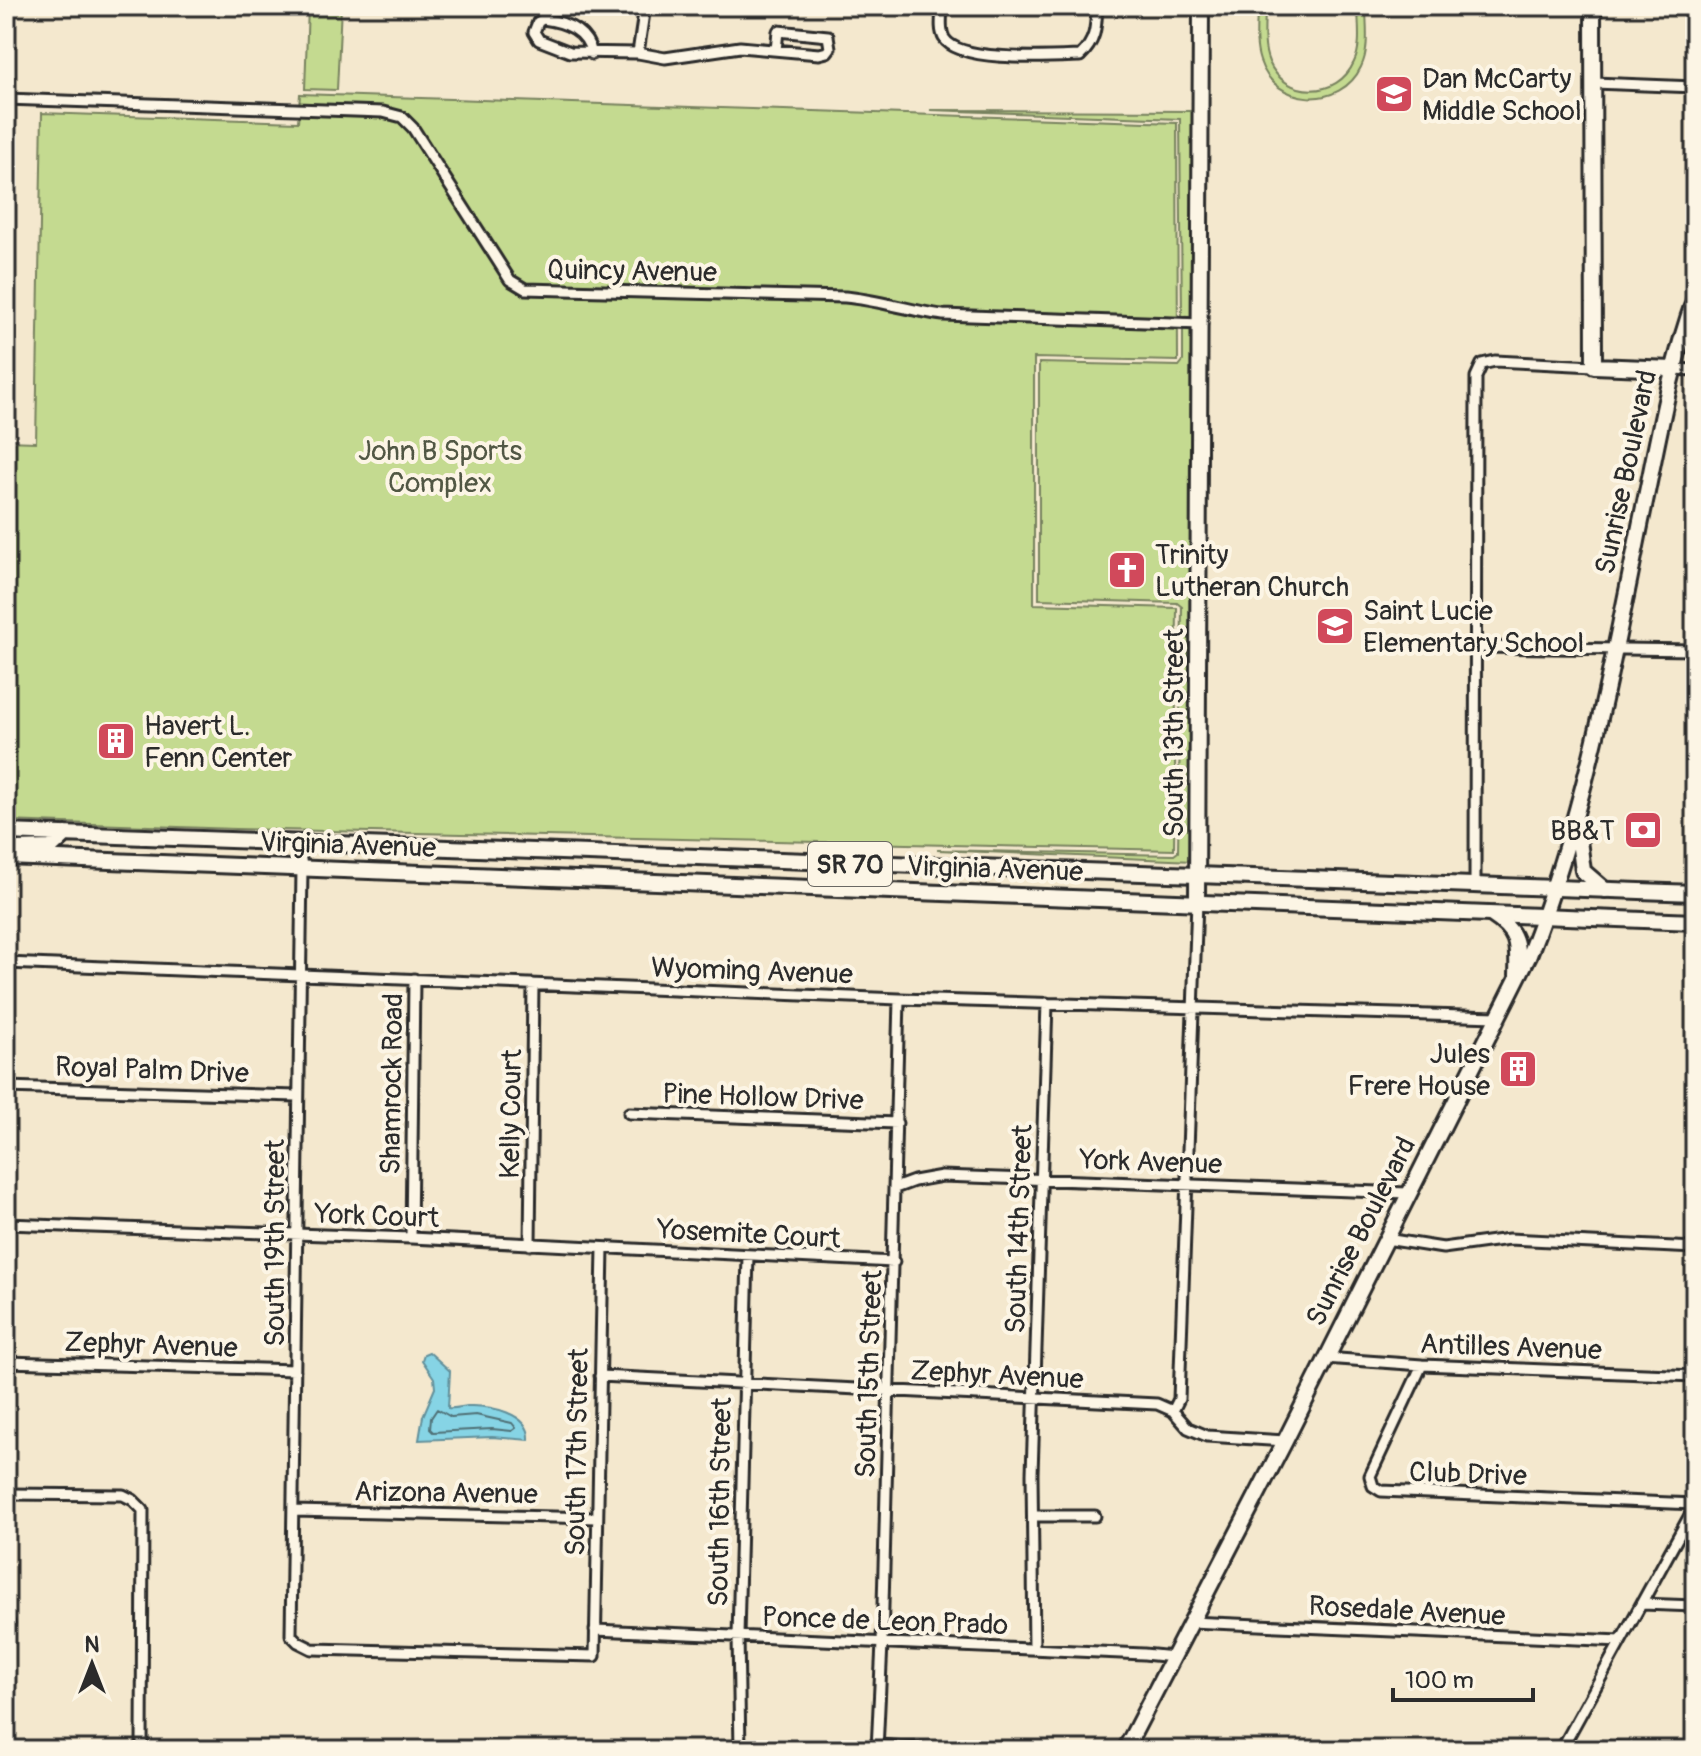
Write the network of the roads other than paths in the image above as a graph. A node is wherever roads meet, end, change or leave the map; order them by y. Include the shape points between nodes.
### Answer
1 (645, 6) edge
2 (942, 6) edge
3 (1097, 6) edge
4 (1201, 6) edge
5 (1593, 6) edge
6 (776, 50) junction
7 (638, 53) junction
8 (592, 54) junction
9 (1594, 83) junction
10 (1695, 87) edge
11 (6, 99) edge
12 (1695, 298) edge
13 (1202, 324) junction
14 (1594, 366) junction
15 (1673, 369) junction
16 (1695, 370) edge
17 (1476, 647) junction
18 (1615, 649) junction
19 (1695, 650) edge
20 (1576, 820) junction
21 (6, 832) edge
22 (66, 834) junction
23 (299, 843) junction
24 (6, 850) edge
25 (6, 857) edge
26 (823, 863) junction
27 (302, 868) junction
28 (1198, 876) junction
29 (1475, 886) junction
30 (822, 888) junction
31 (1553, 889) junction
32 (1605, 890) junction
33 (1695, 893) edge
34 (1197, 901) junction
35 (1492, 915) junction
36 (1544, 917) junction
37 (1695, 922) edge
38 (6, 963) edge
39 (299, 973) junction
40 (414, 979) junction
41 (1517, 979) junction
42 (533, 984) junction
43 (899, 999) junction
44 (1047, 1003) junction
45 (1194, 1007) junction
46 (1497, 1017) junction
47 (6, 1087) edge
48 (297, 1096) junction
49 (629, 1113) dead end
50 (897, 1123) junction
51 (1041, 1180) junction
52 (1188, 1184) junction
53 (895, 1188) junction
54 (1408, 1193) junction
55 (6, 1224) edge
56 (296, 1233) junction
57 (411, 1238) junction
58 (1386, 1239) junction
59 (530, 1245) junction
60 (603, 1248) junction
61 (1695, 1248) edge
62 (748, 1255) junction
63 (894, 1262) junction
64 (1325, 1358) junction
65 (6, 1362) edge
66 (1422, 1365) junction
67 (295, 1370) junction
68 (600, 1376) junction
69 (1695, 1376) edge
70 (744, 1383) junction
71 (889, 1391) junction
72 (1034, 1398) junction
73 (1173, 1411) junction
74 (1285, 1441) junction
75 (6, 1494) edge
76 (1695, 1505) edge
77 (294, 1511) junction
78 (1033, 1516) junction
79 (1095, 1516) dead end
80 (597, 1518) junction
81 (1642, 1604) junction
82 (1695, 1606) edge
83 (1190, 1622) junction
84 (595, 1630) junction
85 (738, 1636) junction
86 (1621, 1641) junction
87 (882, 1643) junction
88 (1034, 1649) junction
89 (595, 1656) joint
90 (1173, 1657) junction
91 (877, 1748) edge
92 (1562, 1748) edge
93 (142, 1750) edge
94 (740, 1750) edge
95 (953, 1750) edge
96 (1125, 1750) edge
97 (1661, 1750) edge

1 - 7 street
2 - 3 street via 942,29 953,46 966,53 1034,57 1080,56 1095,37
4 - 13 main road, South 13th Street
5 - 9 main road
6 - 6 street via 819,54 827,52 830,43 820,33 778,31
6 - 7 street via 740,47 665,58
7 - 8 street
8 - 8 street via 583,33 559,21 538,22 534,32 539,40
9 - 10 street
9 - 14 main road
11 - 13 street, Quincy Avenue via 383,112 402,117 510,280 525,289 845,297 943,315
12 - 15 main road, Sunrise Boulevard
13 - 28 main road, South 13th Street
14 - 15 main road
14 - 17 street via 1495,361 1482,364 1476,377
15 - 16 street
15 - 18 main road, Sunrise Boulevard
17 - 18 street
17 - 29 street
18 - 19 street
18 - 20 main road, Sunrise Boulevard
20 - 31 main road, Sunrise Boulevard
20 - 32 main road via 1583,871
21 - 22 main road, Virginia Avenue / SR 70
22 - 23 main road, Virginia Avenue / SR 70
22 - 24 main road via 51,848
23 - 26 main road, Virginia Avenue / SR 70
23 - 27 street, South 19th Street
25 - 27 main road, Virginia Avenue / SR 70
26 - 28 main road, Virginia Avenue / SR 70
26 - 30 street
27 - 30 main road, Virginia Avenue / SR 70
27 - 39 street, South 19th Street
28 - 29 main road, Virginia Avenue / SR 70
28 - 34 main road, South 13th Street
29 - 31 main road, Virginia Avenue / SR 70
30 - 34 main road, Virginia Avenue / SR 70
31 - 32 main road, Virginia Avenue / SR 70
31 - 36 main road, Sunrise Boulevard
32 - 33 main road, Virginia Avenue / SR 70
34 - 35 main road, Virginia Avenue / SR 70
34 - 45 street, South 13th Street
35 - 36 main road, Virginia Avenue / SR 70
35 - 41 main road via 1513,933
36 - 37 main road, Virginia Avenue / SR 70
36 - 41 main road, Sunrise Boulevard
38 - 39 street, Wyoming Avenue
39 - 40 street, Wyoming Avenue
39 - 48 street, South 19th Street
40 - 42 street, Wyoming Avenue
40 - 57 street, Shamrock Road
41 - 46 main road, Sunrise Boulevard
42 - 43 street, Wyoming Avenue
42 - 59 street, Kelly Court
43 - 44 street, Wyoming Avenue
43 - 50 street, South 15th Street
44 - 45 street, Wyoming Avenue
44 - 51 street, South 14th Street
45 - 46 street, Wyoming Avenue
45 - 52 street, South 13th Street
46 - 54 main road, Sunrise Boulevard
47 - 48 street, Royal Palm Drive
48 - 56 street, South 19th Street
49 - 50 street, Pine Hollow Drive
50 - 53 street, South 15th Street
51 - 52 street, York Avenue
51 - 53 street, York Avenue via 942,1176
51 - 72 street, South 14th Street
52 - 54 street, York Avenue
52 - 73 street, South 13th Street via 1179,1399
53 - 63 street, South 15th Street
54 - 58 main road, Sunrise Boulevard
55 - 56 street, York Court
56 - 57 street, York Court
56 - 67 street, South 19th Street
57 - 59 street, York Court
58 - 61 street via 1443,1248 1509,1239
58 - 64 main road, Sunrise Boulevard
59 - 60 street, York Court
60 - 62 street, Yosemite Court
60 - 68 street, South 17th Street
62 - 63 street, Yosemite Court
62 - 70 street, South 16th Street
63 - 71 street, South 15th Street
64 - 66 street, Antilles Avenue
64 - 74 main road, Sunrise Boulevard
65 - 67 street, Zephyr Avenue
66 - 69 street, Antilles Avenue
66 - 76 street, Club Drive via 1370,1476 1381,1491
67 - 77 street, South 19th Street
68 - 70 street, Zephyr Avenue
68 - 80 street, South 17th Street
70 - 71 street, Zephyr Avenue
70 - 85 street, South 16th Street
71 - 72 street, Zephyr Avenue
71 - 87 street, South 15th Street
72 - 73 street, Zephyr Avenue via 1157,1404
72 - 78 street, South 14th Street
73 - 74 street, Zephyr Avenue via 1188,1428 1207,1436
74 - 83 main road, Sunrise Boulevard
75 - 93 street via 123,1495 143,1510
76 - 81 street
77 - 80 street, Arizona Avenue
77 - 89 street, South 19th Street via 291,1635 312,1649
78 - 79 street
78 - 88 street, South 14th Street
80 - 84 street, South 17th Street
81 - 82 street
81 - 86 street
83 - 86 street, Rosedale Avenue
83 - 90 main road, Sunrise Boulevard
84 - 85 street, Ponce de Leon Prado
84 - 89 street, South 17th Street
85 - 87 street, Ponce de Leon Prado
85 - 94 street, South 16th Street
86 - 92 street
87 - 88 street, Ponce de Leon Prado
87 - 91 street, South 15th Street
88 - 90 street, Ponce de Leon Prado
90 - 96 main road, Sunrise Boulevard
91 - 95 street
92 - 97 street

